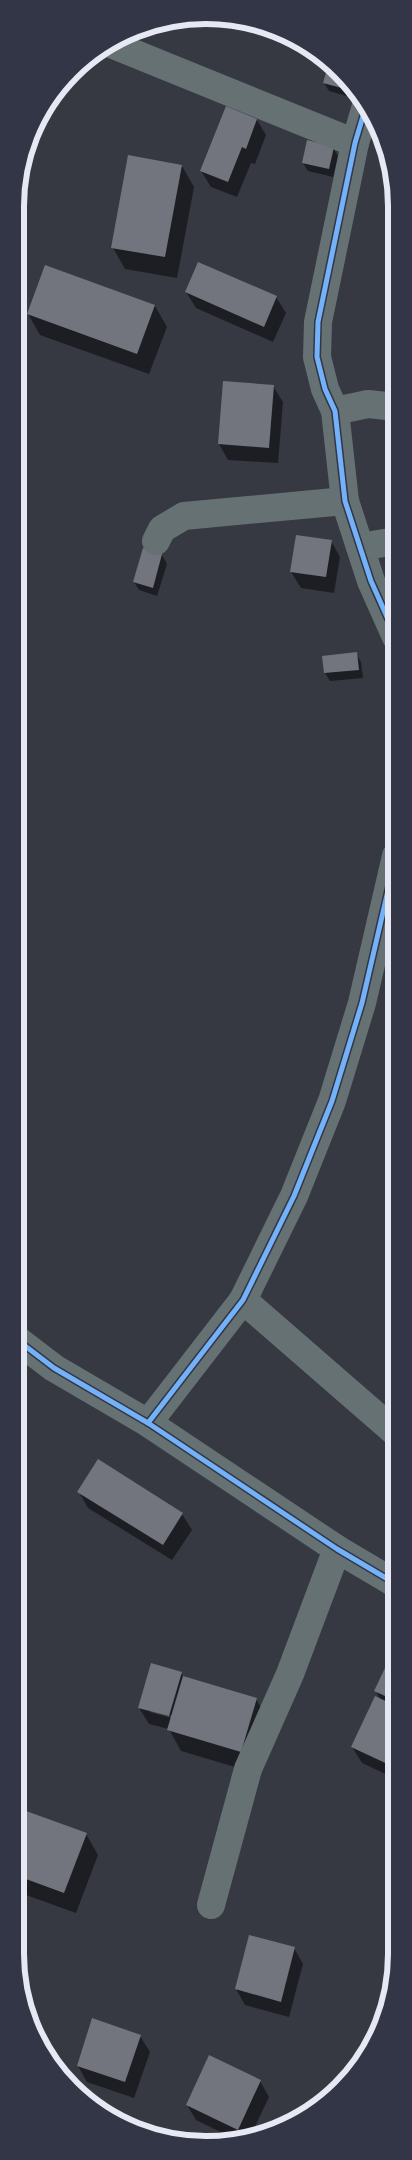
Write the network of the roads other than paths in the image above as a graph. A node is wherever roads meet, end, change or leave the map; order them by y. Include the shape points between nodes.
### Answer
1 (118, 47) edge
2 (364, 114) edge
3 (355, 143) junction
4 (388, 407) edge
5 (335, 411) junction
6 (346, 501) junction
7 (156, 541) dead end
8 (388, 542) edge
9 (360, 547) junction
10 (388, 619) edge
11 (388, 891) edge
12 (243, 1300) junction
13 (24, 1345) edge
14 (148, 1423) junction
15 (388, 1426) edge
16 (337, 1550) junction
17 (388, 1579) edge
18 (211, 1905) dead end

1 - 3 street
2 - 3 street
3 - 5 street via 318,322 317,357 325,389
4 - 5 street via 368,404
5 - 6 street
6 - 7 street via 184,516 162,529
6 - 9 street
8 - 9 street
9 - 10 street
11 - 12 street via 362,1003 332,1101 294,1196
12 - 14 street
12 - 15 street
13 - 14 street via 54,1368
14 - 16 street
16 - 17 street
16 - 18 street via 290,1674 248,1769

